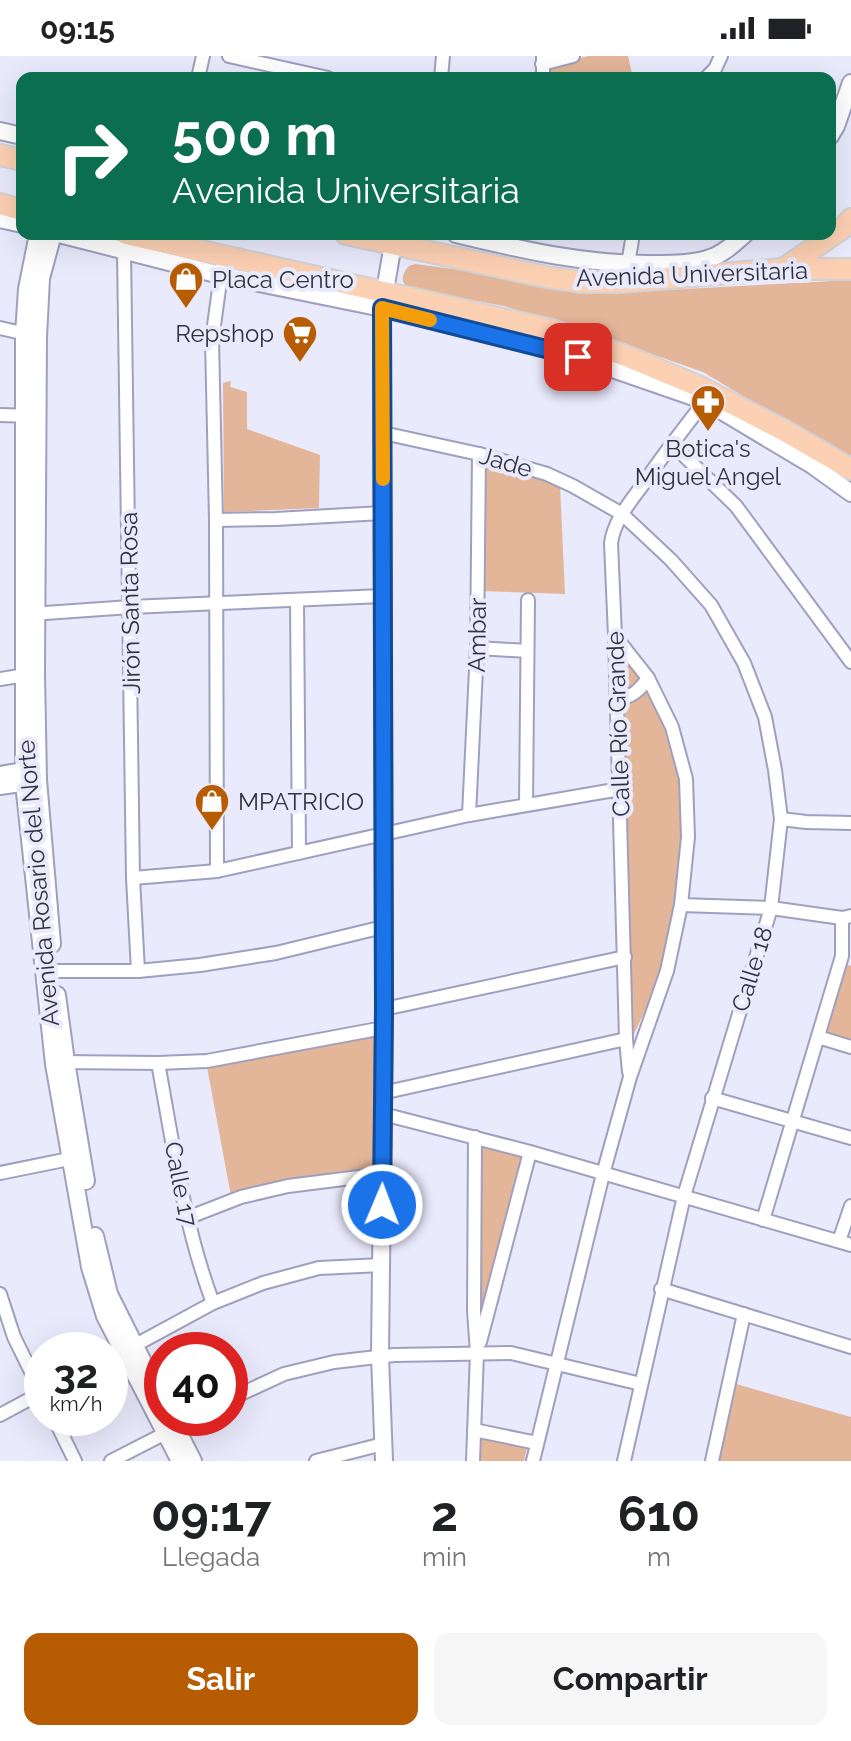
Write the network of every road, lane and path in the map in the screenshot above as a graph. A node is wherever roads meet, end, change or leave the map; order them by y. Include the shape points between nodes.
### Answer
1 (229, 56) edge
2 (573, 56) edge
3 (542, 60) edge
4 (301, 72) edge
5 (851, 83) edge
6 (836, 126) edge
7 (851, 219) edge
8 (836, 233) edge
9 (37, 240) edge
10 (51, 240) edge
11 (126, 240) edge
12 (374, 240) edge
13 (632, 240) edge
14 (738, 240) edge
15 (825, 240) edge
16 (516, 241) edge
17 (393, 244) junction
18 (628, 264) junction
19 (222, 266) junction
20 (714, 266) junction
21 (783, 269) junction
22 (851, 269) edge
23 (384, 300) junction
24 (0, 328) edge
25 (31, 335) junction
26 (705, 401) junction
27 (0, 415) edge
28 (30, 416) junction
29 (383, 433) junction
30 (672, 444) junction
31 (479, 454) junction
32 (814, 458) junction
33 (851, 469) edge
34 (851, 493) edge
35 (382, 513) junction
36 (622, 514) junction
37 (216, 520) junction
38 (383, 596) junction
39 (528, 600) dead end
40 (297, 601) junction
41 (215, 603) junction
42 (130, 607) junction
43 (30, 614) junction
44 (615, 636) junction
45 (477, 648) junction
46 (527, 651) junction
47 (851, 662) edge
48 (30, 674) junction
49 (648, 678) junction
50 (0, 679) edge
51 (617, 700) junction
52 (0, 775) edge
53 (31, 776) junction
54 (0, 786) edge
55 (620, 789) junction
56 (526, 805) junction
57 (469, 815) junction
58 (781, 819) junction
59 (851, 823) edge
60 (383, 835) junction
61 (299, 853) junction
62 (217, 871) junction
63 (133, 878) junction
64 (681, 905) junction
65 (771, 908) junction
66 (846, 917) edge
67 (383, 927) junction
68 (625, 957) junction
69 (49, 971) junction
70 (138, 971) junction
71 (384, 1009) junction
72 (383, 1028) junction
73 (818, 1037) junction
74 (626, 1039) junction
75 (851, 1047) edge
76 (60, 1063) junction
77 (158, 1063) junction
78 (630, 1077) junction
79 (382, 1093) junction
80 (712, 1098) junction
81 (383, 1114) junction
82 (792, 1120) junction
83 (475, 1137) junction
84 (851, 1138) edge
85 (530, 1152) junction
86 (76, 1158) junction
87 (0, 1173) edge
88 (383, 1174) junction
89 (603, 1174) junction
90 (684, 1196) junction
91 (851, 1206) edge
92 (187, 1218) junction
93 (763, 1220) junction
94 (845, 1243) edge
95 (382, 1265) junction
96 (661, 1289) junction
97 (0, 1294) edge
98 (213, 1303) junction
99 (744, 1314) junction
100 (129, 1349) junction
101 (850, 1350) edge
102 (477, 1353) junction
103 (380, 1356) junction
104 (24, 1357) edge
105 (555, 1365) junction
106 (144, 1372) edge
107 (144, 1377) edge
108 (641, 1384) junction
109 (248, 1391) edge
110 (24, 1403) edge
111 (0, 1415) edge
112 (474, 1430) junction
113 (63, 1436) edge
114 (155, 1436) edge
115 (173, 1436) edge
116 (177, 1436) edge
117 (537, 1443) junction
118 (384, 1453) edge
119 (75, 1461) edge
120 (111, 1461) edge
121 (180, 1461) edge
122 (193, 1461) edge
123 (316, 1461) edge
124 (473, 1461) edge
125 (533, 1461) edge
126 (624, 1461) edge
127 (712, 1461) edge

1 - 4 street
2 - 3 street
5 - 6 street
7 - 8 main road
9 - 25 street, Avenida Rosario del Norte via 27,289
10 - 25 street, Avenida Rosario del Norte
11 - 19 main road
11 - 42 street, Jirón Santa Rosa
12 - 17 main road, Avenida Universitaria
13 - 18 street
14 - 20 street, Avenida Universitaria
15 - 21 main road
16 - 18 street, Avenida Universitaria via 571,259
17 - 20 main road, Avenida Universitaria via 581,282 619,282
17 - 23 street
18 - 20 street, Avenida Universitaria
19 - 23 main road
19 - 37 street via 212,340
20 - 21 main road, Avenida Universitaria
21 - 22 main road, Avenida Universitaria
23 - 26 street
23 - 29 street
23 - 32 main road via 552,330 589,342 698,386 783,430
24 - 25 street
25 - 28 street, Avenida Rosario del Norte
26 - 30 street, Calle Río Grande
26 - 32 street
27 - 28 street
28 - 43 street, Avenida Rosario del Norte
29 - 31 street, Jade
29 - 35 street
30 - 36 street, Calle Río Grande
30 - 47 street via 736,506
31 - 36 street, Jade via 547,474
31 - 45 street, Ambar
32 - 33 main road
32 - 34 street
35 - 37 street
35 - 38 street
36 - 44 street, Calle Río Grande via 611,543
36 - 58 street, Calle 18 via 711,605 744,663 765,717
37 - 41 street
38 - 40 street
38 - 60 street
39 - 46 street
40 - 41 street
40 - 61 street
41 - 42 street
41 - 62 street
42 - 43 street
42 - 63 street, Jirón Santa Rosa
43 - 48 street, Avenida Rosario del Norte
44 - 49 street
44 - 51 street, Calle Río Grande
45 - 46 street
45 - 57 street, Ambar
46 - 56 street
48 - 50 street
48 - 53 street, Avenida Rosario del Norte
49 - 51 street via 632,696
49 - 64 street via 672,727 686,779 688,837
51 - 55 street, Calle Río Grande
52 - 53 street
53 - 54 street
53 - 69 street, Avenida Rosario del Norte
55 - 56 street
55 - 68 street, Calle Río Grande
56 - 57 street
57 - 60 street
58 - 59 street
58 - 65 street, Calle 18
60 - 61 street
60 - 67 street
61 - 62 street
62 - 63 street
63 - 70 street, Jirón Santa Rosa
64 - 65 street
64 - 78 street via 667,971
65 - 66 street
65 - 80 street, Calle 18
66 - 73 street via 842,956
67 - 70 street via 276,953
67 - 71 street
68 - 71 street
68 - 74 street, Calle Río Grande
69 - 70 street
69 - 76 street, Avenida Rosario del Norte
71 - 72 street
72 - 77 street via 223,1059
72 - 79 street
73 - 75 street
73 - 82 street
74 - 78 street, Calle Río Grande
74 - 79 street
76 - 77 street
76 - 86 street, Avenida Rosario del Norte
77 - 92 street, Calle 17
78 - 89 street
79 - 81 street
80 - 82 street
80 - 90 street, Calle 18
81 - 83 street
81 - 88 street
82 - 84 street
82 - 93 street
83 - 85 street
83 - 102 street
85 - 89 street
85 - 102 street
86 - 87 street
86 - 100 street, Avenida Rosario del Norte via 109,1294
88 - 92 street via 252,1194
88 - 95 street
89 - 90 street
89 - 105 street
90 - 93 street
90 - 96 street, Calle 18
91 - 94 street
92 - 98 street, Calle 17
93 - 94 street
95 - 98 street via 319,1268
95 - 103 street
96 - 99 street
96 - 108 street, Calle 18
97 - 104 street
98 - 100 street
99 - 101 street
99 - 127 street
100 - 106 street, Avenida Rosario del Norte
100 - 107 street, Avenida Rosario del Norte
102 - 103 street
102 - 105 street via 511,1353
102 - 112 street
103 - 109 street via 284,1374
103 - 118 street
105 - 108 street
105 - 117 street
108 - 126 street, Calle 18
110 - 111 street
112 - 117 street
112 - 124 street
113 - 119 street
114 - 120 street
115 - 121 street, Avenida Rosario del Norte
116 - 122 street, Avenida Rosario del Norte
117 - 125 street
118 - 123 street

